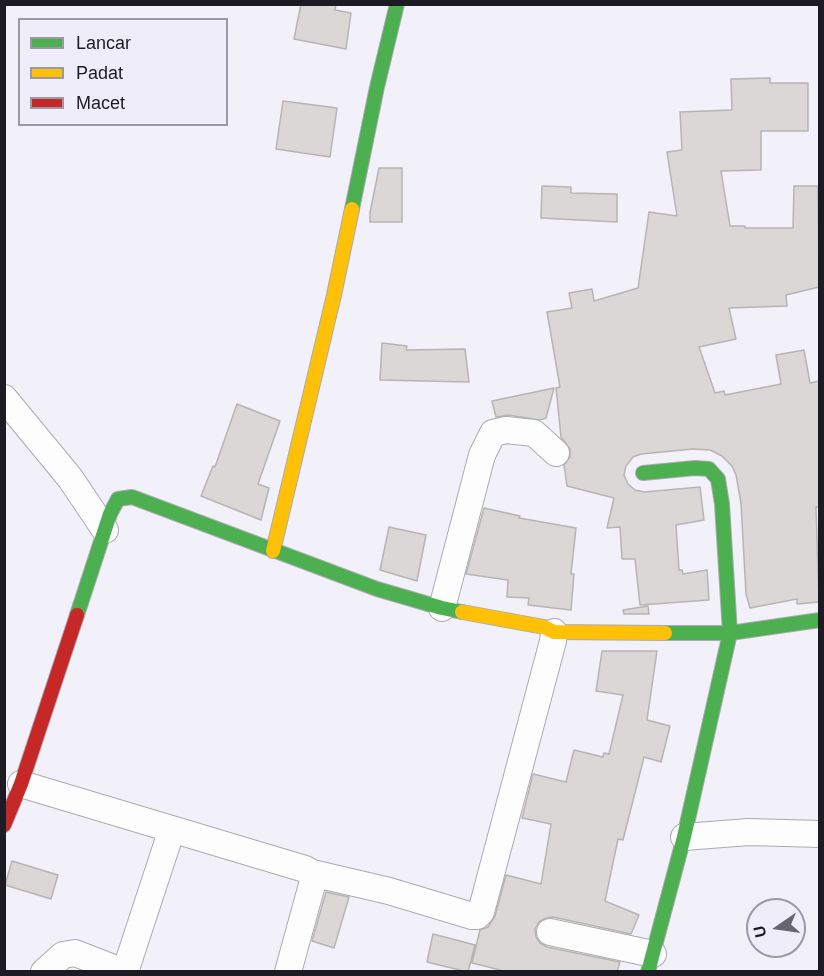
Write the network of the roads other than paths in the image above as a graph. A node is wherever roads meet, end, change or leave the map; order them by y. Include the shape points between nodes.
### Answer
1 (397, 4) edge
2 (4, 398) edge
3 (556, 453) dead end
4 (643, 473) dead end
5 (105, 530) junction
6 (273, 551) junction
7 (442, 608) junction
8 (819, 620) edge
9 (554, 632) junction
10 (730, 633) junction
11 (21, 784) junction
12 (4, 825) edge
13 (172, 829) junction
14 (819, 834) edge
15 (684, 837) junction
16 (312, 873) junction
17 (550, 932) dead end
18 (651, 963) edge
19 (44, 972) edge
20 (125, 972) edge
21 (288, 972) edge

1 - 6 street
2 - 5 street via 70,478
3 - 7 street via 534,433 492,433 482,455
4 - 10 street via 709,469 718,479
5 - 6 street via 118,500 132,497
5 - 11 street
6 - 7 street
7 - 9 street
8 - 10 street
9 - 10 street
9 - 16 street via 477,916
10 - 15 street
11 - 12 street
11 - 13 street
13 - 16 street
13 - 20 street
14 - 15 street via 749,832
15 - 18 street
16 - 21 street
17 - 18 street
19 - 20 street via 63,955 75,953

